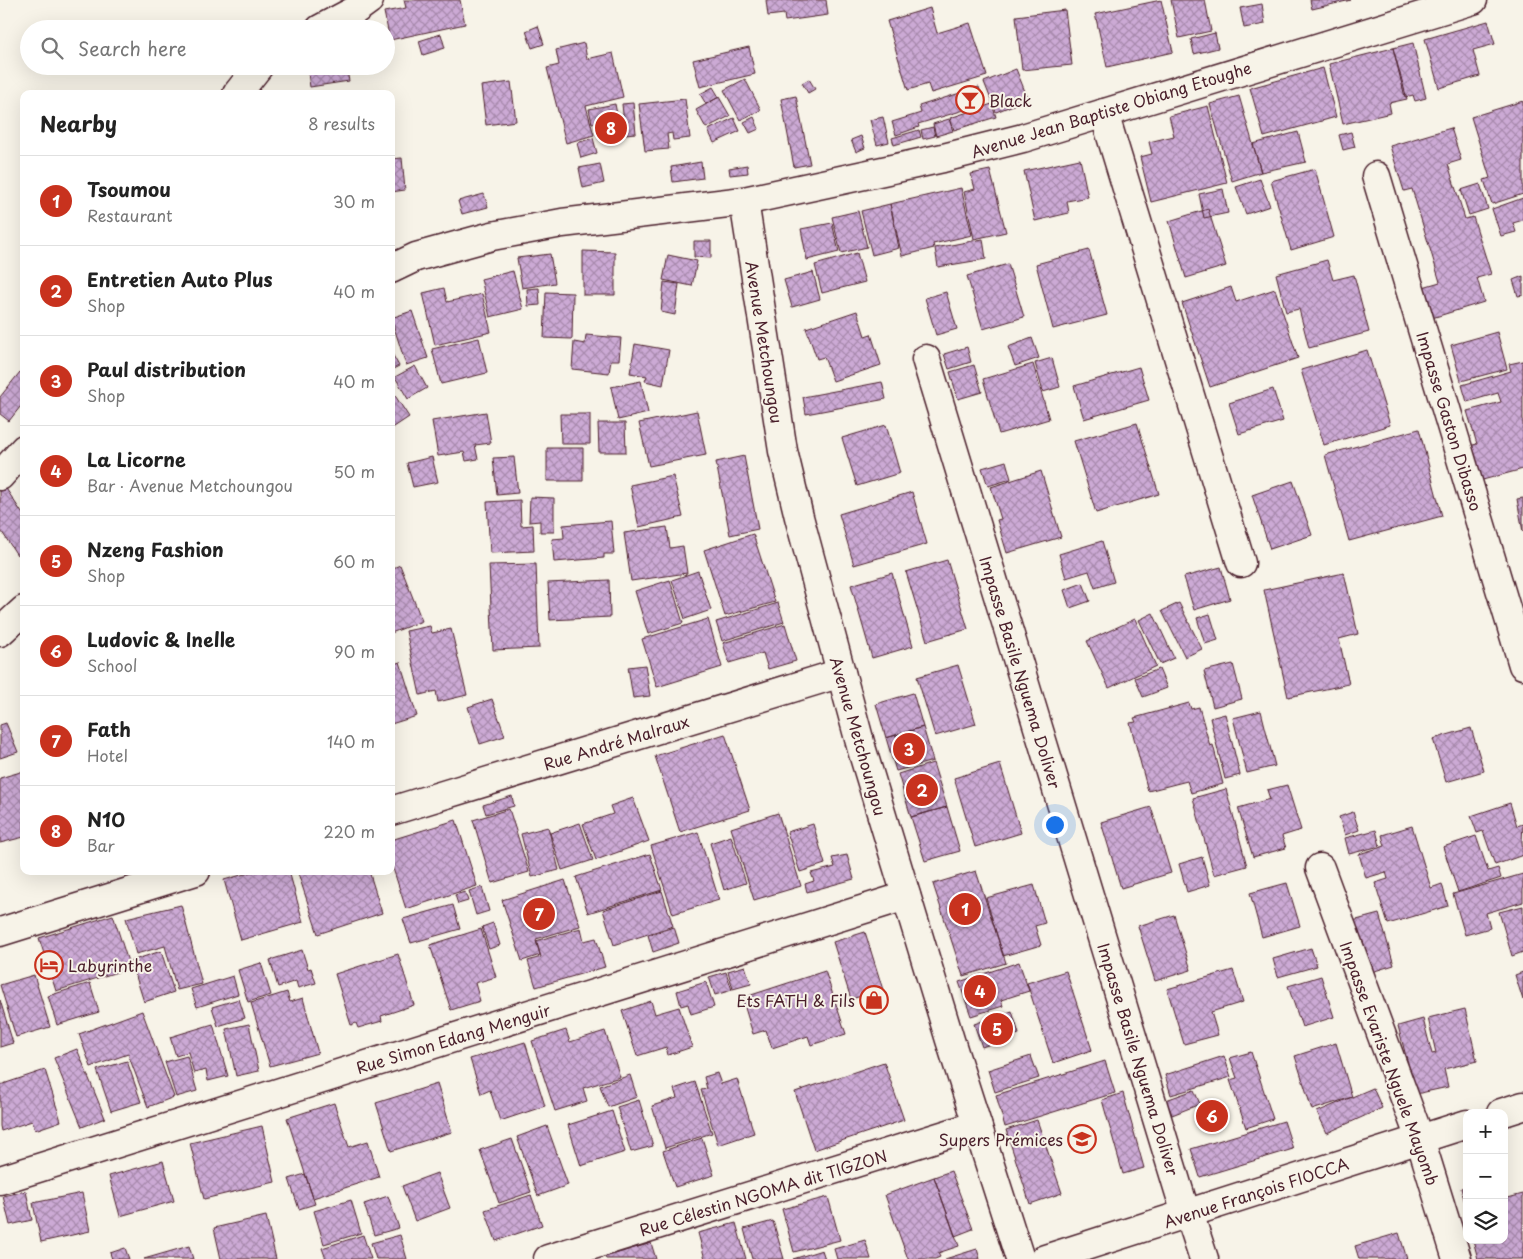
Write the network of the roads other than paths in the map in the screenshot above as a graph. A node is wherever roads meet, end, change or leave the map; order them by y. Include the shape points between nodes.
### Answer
1 (369, 0) edge
2 (1473, 0) edge
3 (1424, 7) edge
4 (337, 20) edge
5 (253, 75) edge
6 (240, 90) edge
7 (1104, 113) junction
8 (1376, 176) dead end
9 (744, 201) junction
10 (395, 267) edge
11 (926, 359) dead end
12 (20, 454) edge
13 (0, 476) edge
14 (1241, 563) dead end
15 (20, 614) edge
16 (0, 632) edge
17 (1523, 665) edge
18 (841, 673) junction
19 (395, 810) edge
20 (1320, 868) dead end
21 (183, 875) edge
22 (906, 896) junction
23 (0, 932) edge
24 (1523, 1106) edge
25 (1508, 1111) edge
26 (977, 1125) junction
27 (1463, 1125) edge
28 (1420, 1139) junction
29 (0, 1180) edge
30 (1188, 1213) junction
31 (548, 1259) edge
32 (1020, 1259) edge
33 (1045, 1259) edge
34 (1204, 1259) edge
35 (1457, 1259) edge

1 - 4 street
2 - 3 street, Avenue Jean Baptiste Obiang Etoughe
3 - 7 street, Avenue Jean Baptiste Obiang Etoughe
5 - 6 street
7 - 9 street, Avenue Jean Baptiste Obiang Etoughe via 943,158
7 - 14 street
8 - 17 street, Impasse Gaston Dibasso
9 - 10 street, Avenue Jean Baptiste Obiang Etoughe via 526,229 462,243
9 - 18 street, Avenue Metchoungou via 783,451
11 - 30 street, Impasse Basile Nguema Doliver
12 - 13 street
15 - 16 street
18 - 19 street, Rue André Malraux
18 - 22 street, Avenue Metchoungou
20 - 28 street, Impasse Evariste Nguele Mayomb
21 - 23 street
22 - 26 street, Avenue Metchoungou
22 - 29 street, Rue Simon Edang Menguir
24 - 25 street
26 - 31 street, Rue Célestin NGOMA dit TIGZON
26 - 32 street, Avenue Metchoungou
27 - 28 street, Avenue François FIOCCA
28 - 30 street, Avenue François FIOCCA
28 - 35 street, Impasse Evariste Nguele Mayomb
30 - 33 street, Avenue François FIOCCA
30 - 34 street, Impasse Basile Nguema Doliver

